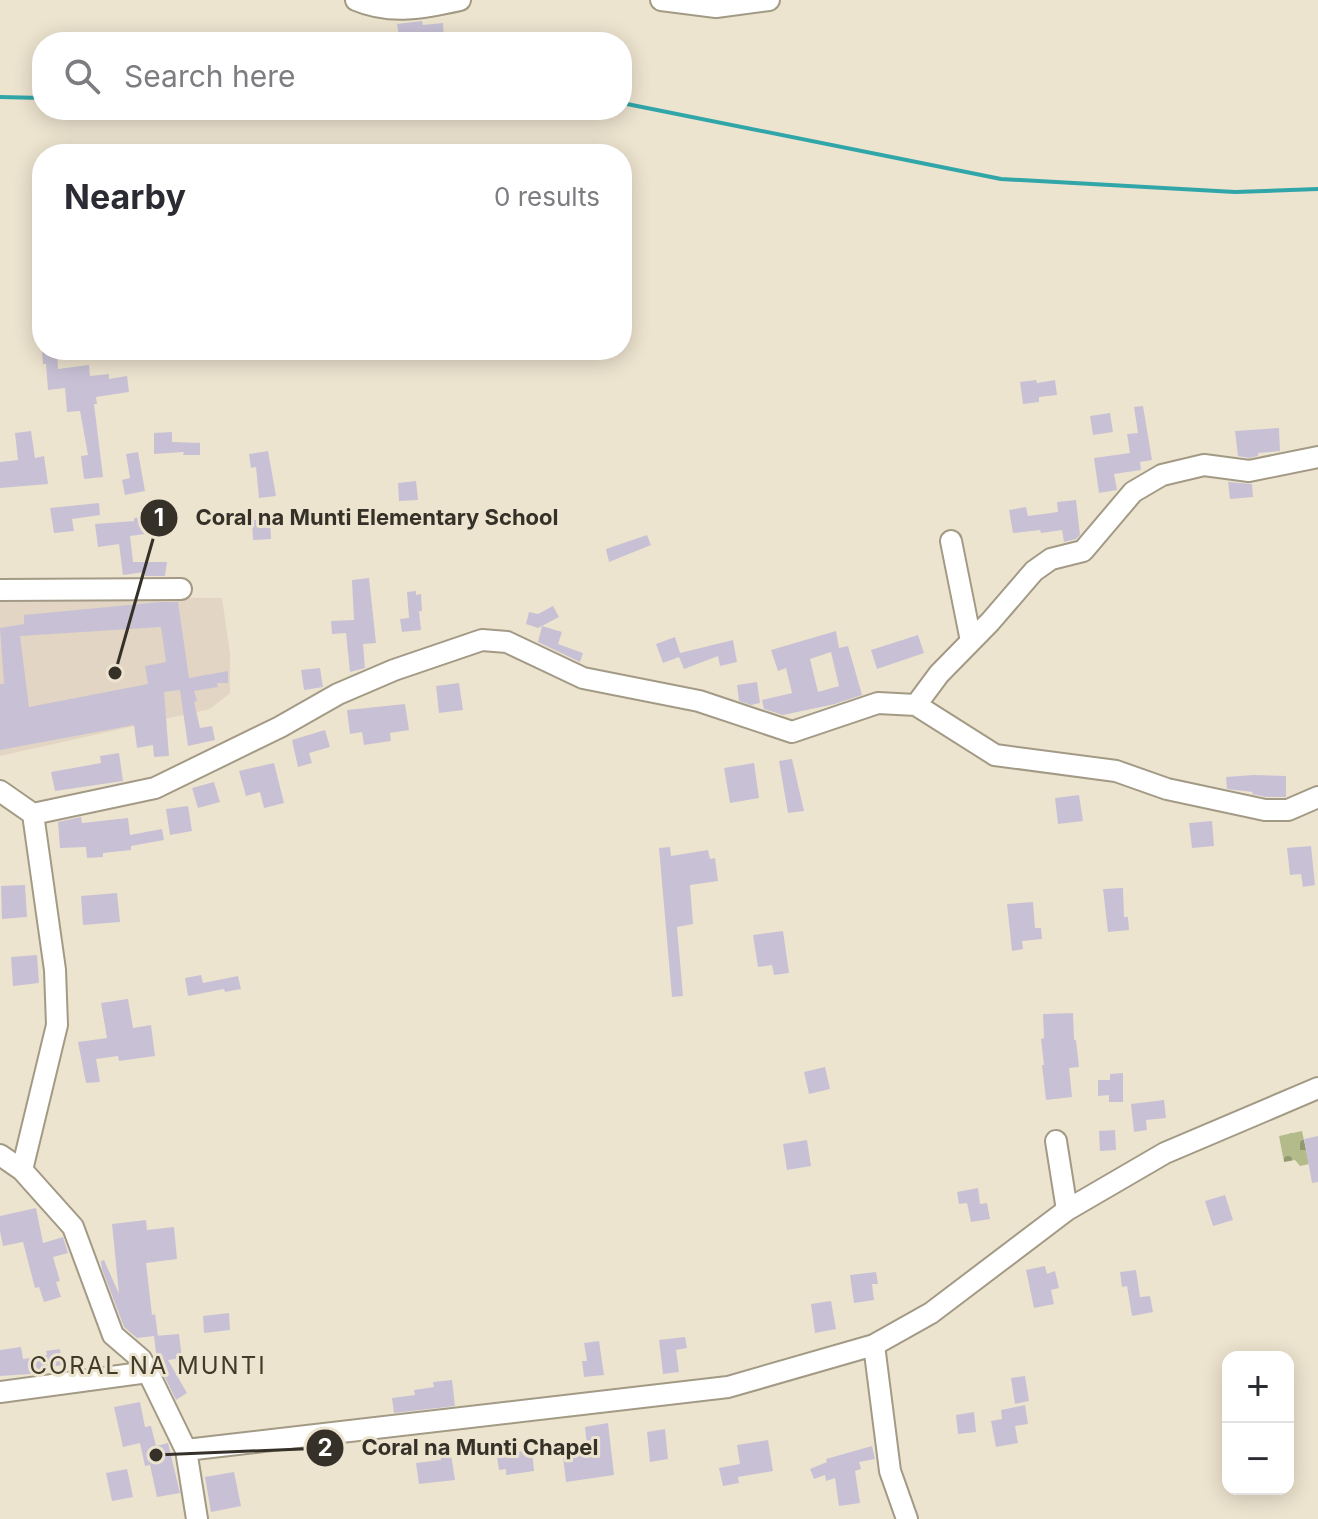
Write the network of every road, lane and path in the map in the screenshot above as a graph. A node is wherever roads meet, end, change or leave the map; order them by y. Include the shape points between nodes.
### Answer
1 (356, 0) edge
2 (460, 0) edge
3 (661, 0) edge
4 (769, 0) edge
5 (1318, 457) edge
6 (951, 541) dead end
7 (181, 589) dead end
8 (0, 590) edge
9 (971, 641) junction
10 (916, 705) junction
11 (0, 791) edge
12 (1318, 797) edge
13 (33, 814) junction
14 (1318, 1088) edge
15 (1056, 1141) dead end
16 (0, 1155) edge
17 (22, 1170) junction
18 (1067, 1210) junction
19 (874, 1345) junction
20 (148, 1372) junction
21 (0, 1392) edge
22 (186, 1450) junction
23 (197, 1519) edge
24 (907, 1519) edge

1 - 2 street via 374,8 412,10
3 - 4 street via 716,7
5 - 9 street via 1249,471 1204,465 1162,475 1133,492 1083,551 1051,559 1034,571
6 - 9 street
7 - 8 street
9 - 10 street
10 - 12 street via 995,755 1116,771 1167,789 1265,810 1288,810
10 - 13 street via 878,703 792,732 699,701 583,678 507,642 482,640 338,694 155,788
11 - 13 street
13 - 17 street via 55,970 57,1025
14 - 18 street via 1165,1153
15 - 18 street
16 - 17 street
17 - 20 street via 73,1227 113,1335
18 - 19 street via 931,1313
19 - 22 street via 728,1387
19 - 24 street via 890,1471
20 - 21 street
20 - 22 street
22 - 23 street

